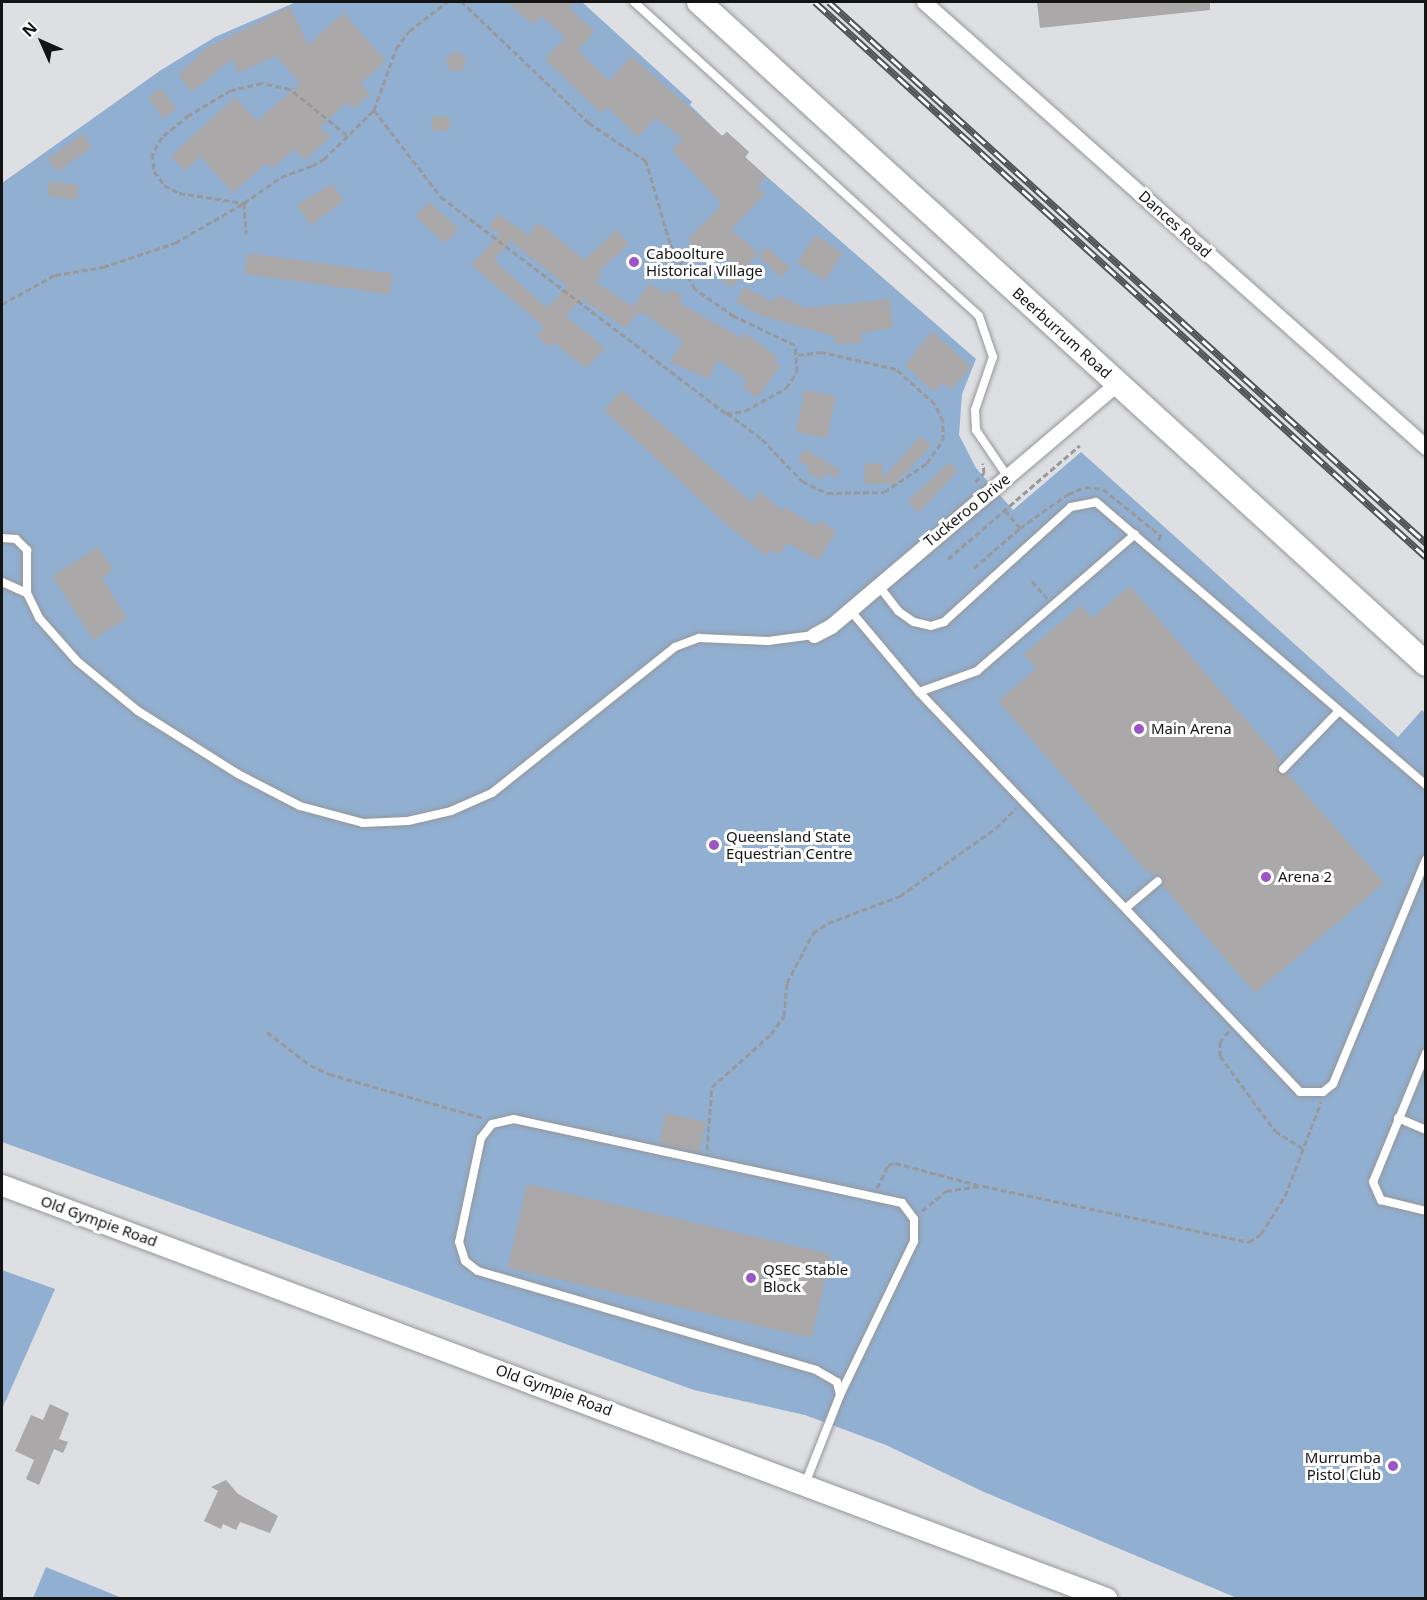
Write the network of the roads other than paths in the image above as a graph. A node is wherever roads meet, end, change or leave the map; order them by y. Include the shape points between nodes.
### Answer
1 (634, 2) edge
2 (699, 2) edge
3 (924, 2) edge
4 (1118, 383) junction
5 (1425, 447) edge
6 (1008, 477) junction
7 (1135, 534) junction
8 (2, 538) edge
9 (2, 582) edge
10 (878, 585) junction
11 (27, 593) junction
12 (849, 610) junction
13 (814, 635) joint
14 (1425, 664) edge
15 (919, 692) junction
16 (1337, 713) junction
17 (1283, 769) dead end
18 (1425, 785) edge
19 (1425, 860) edge
20 (1158, 881) dead end
21 (1127, 907) junction
22 (1425, 1053) edge
23 (1398, 1118) junction
24 (1425, 1130) edge
25 (2, 1185) edge
26 (1425, 1211) edge
27 (840, 1395) junction
28 (804, 1485) junction
29 (1106, 1599) edge

1 - 6 lane via 979,316 993,357 975,410 976,430
2 - 4 main road, Beerburrum Road
3 - 5 street, Dances Road
4 - 6 street, Tuckeroo Drive
4 - 14 main road, Beerburrum Road
6 - 10 street, Tuckeroo Drive
7 - 10 lane via 1096,502 1071,507 973,592 956,613 931,626 898,611
7 - 15 lane via 977,671
7 - 16 lane
8 - 11 lane via 16,539 27,550
9 - 11 lane
10 - 12 street, Tuckeroo Drive
11 - 13 lane via 39,618 77,662 138,711 238,774 300,806 363,823 408,821 452,811 492,793 675,647 699,638 768,642
12 - 13 street, Tuckeroo Drive
12 - 15 lane
15 - 21 lane
16 - 17 lane
16 - 18 lane
19 - 21 lane via 1334,1084 1317,1092 1300,1092 1291,1085
20 - 21 lane
22 - 23 lane
23 - 24 lane
23 - 26 lane via 1377,1166 1375,1193 1394,1206
25 - 28 main road, Old Gympie Road
27 - 27 lane via 837,1382 816,1370 478,1271 465,1261 459,1242 480,1138 492,1124 514,1119 902,1203 914,1219 914,1241
27 - 28 lane
28 - 29 main road, Old Gympie Road

